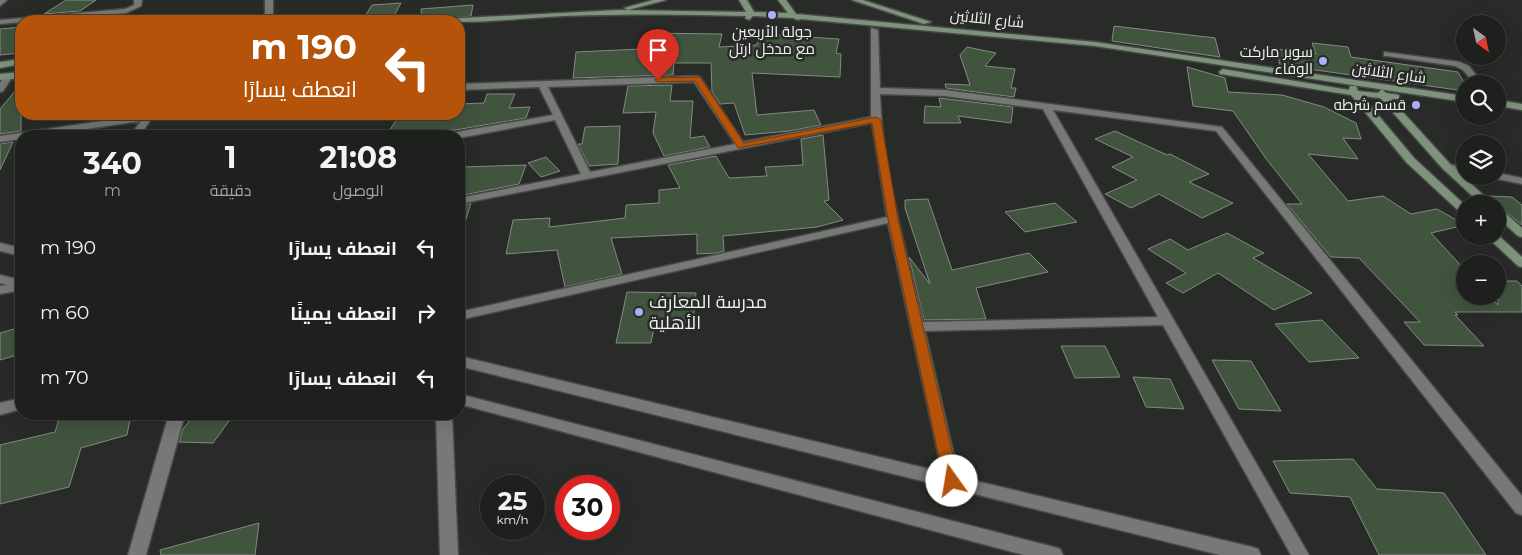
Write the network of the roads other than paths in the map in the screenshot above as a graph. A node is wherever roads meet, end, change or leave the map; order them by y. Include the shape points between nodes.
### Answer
1 (3, 0) edge
2 (138, 0) edge
3 (269, 0) edge
4 (662, 0) edge
5 (743, 0) edge
6 (782, 0) edge
7 (856, 0) edge
8 (0, 4) edge
9 (602, 14) junction
10 (80, 15) edge
11 (269, 15) edge
12 (794, 16) junction
13 (749, 17) junction
14 (465, 20) edge
15 (15, 21) edge
16 (0, 22) edge
17 (585, 22) dead end
18 (811, 24) junction
19 (465, 28) edge
20 (478, 28) dead end
21 (874, 30) junction
22 (961, 31) junction
23 (1387, 54) dead end
24 (15, 63) edge
25 (0, 64) edge
26 (1472, 75) edge
27 (4, 77) edge
28 (542, 84) junction
29 (465, 87) edge
30 (1352, 88) junction
31 (0, 89) edge
32 (875, 91) junction
33 (1382, 91) junction
34 (1456, 98) edge
35 (1506, 104) edge
36 (1456, 105) edge
37 (1046, 106) junction
38 (1522, 107) edge
39 (1506, 113) edge
40 (1522, 116) edge
41 (558, 117) junction
42 (127, 120) edge
43 (876, 120) junction
44 (56, 130) edge
45 (465, 134) edge
46 (15, 136) edge
47 (0, 138) edge
48 (741, 146) junction
49 (1447, 167) junction
50 (1456, 168) edge
51 (587, 176) junction
52 (1506, 178) edge
53 (1522, 182) edge
54 (1478, 195) edge
55 (465, 200) edge
56 (1456, 203) edge
57 (893, 219) junction
58 (1506, 219) edge
59 (1522, 234) edge
60 (1502, 245) edge
61 (0, 247) edge
62 (15, 251) edge
63 (1522, 263) edge
64 (0, 278) edge
65 (15, 283) edge
66 (15, 286) edge
67 (0, 290) edge
68 (465, 315) edge
69 (1168, 322) junction
70 (917, 327) junction
71 (465, 362) edge
72 (465, 401) edge
73 (15, 405) edge
74 (0, 409) edge
75 (175, 420) edge
76 (444, 420) edge
77 (952, 481) junction
78 (1522, 508) edge
79 (137, 555) edge
80 (449, 555) edge
81 (1054, 555) edge
82 (1252, 555) edge
83 (1300, 555) edge

1 - 8 street
2 - 10 street via 137,6 126,11
3 - 11 street
4 - 9 main road
5 - 13 main road
6 - 12 main road
7 - 22 main road
9 - 13 main road, شارع الثلاثين
9 - 14 main road, شارع الثلاثين
12 - 13 main road, شارع الثلاثين
12 - 18 main road
12 - 22 main road, شارع الثلاثين
13 - 17 main road, شارع الثلاثين
13 - 18 main road, شارع الثلاثين
15 - 16 street
18 - 21 main road, شارع الثلاثين
19 - 20 main road
21 - 30 main road, شارع الثلاثين via 1090,51
21 - 32 street
22 - 30 main road, شارع الثلاثين via 1095,44
23 - 26 lane via 1457,64
24 - 25 main road
27 - 31 street
28 - 29 street
28 - 41 street
28 - 48 street via 697,79
30 - 33 main road, شارع الثلاثين
30 - 56 main road via 1411,162
32 - 37 street via 945,93
32 - 43 street
33 - 34 main road, شارع الثلاثين
33 - 36 main road, شارع الثلاثين
33 - 49 main road
35 - 38 main road
37 - 69 street
37 - 78 street via 1219,129
39 - 40 main road
41 - 45 street
41 - 51 street
42 - 44 street
43 - 48 street
43 - 57 street
46 - 47 street
48 - 51 street
49 - 50 street
49 - 54 main road
51 - 55 street
52 - 53 street
57 - 68 street
57 - 70 street
58 - 59 main road
60 - 63 main road
61 - 62 street
64 - 65 street
66 - 67 street
69 - 70 street
69 - 83 street
70 - 77 street
71 - 77 street
72 - 81 street
73 - 74 street
75 - 79 street
76 - 80 street
77 - 82 street

